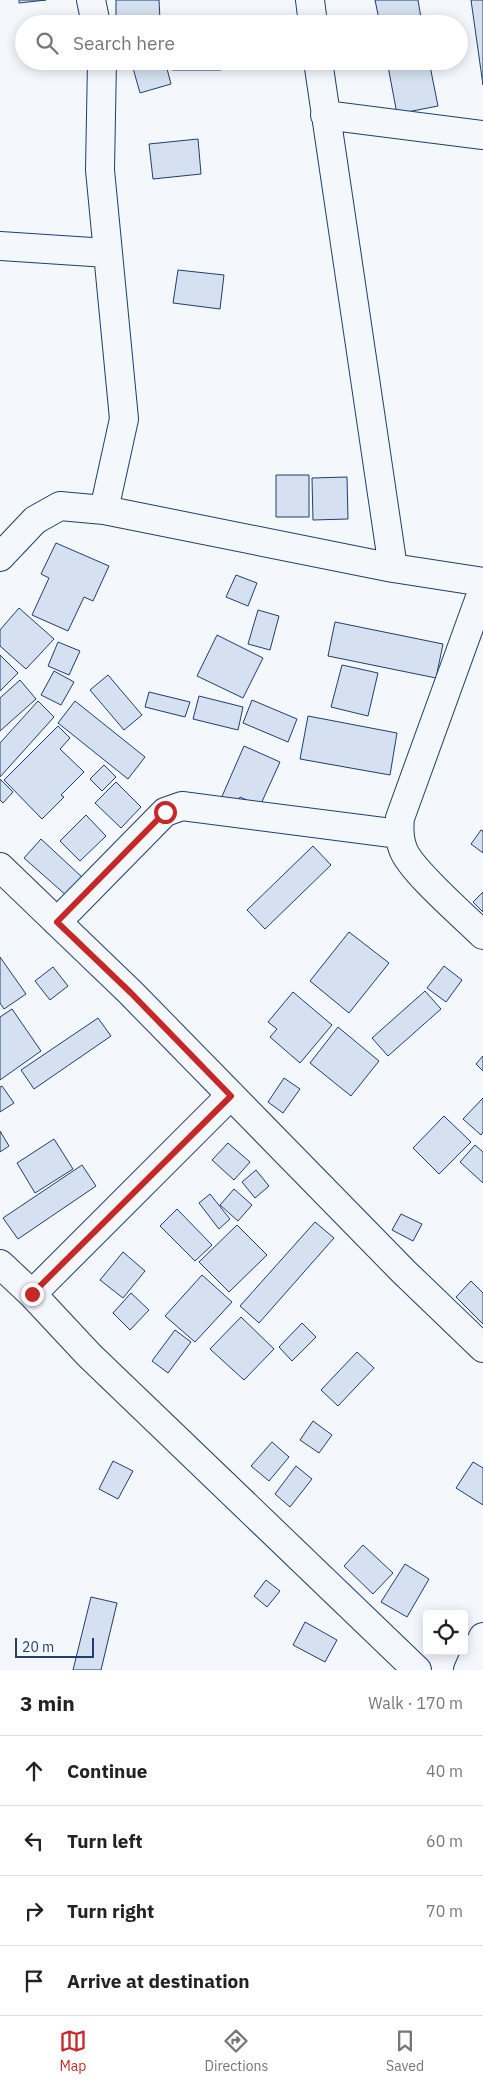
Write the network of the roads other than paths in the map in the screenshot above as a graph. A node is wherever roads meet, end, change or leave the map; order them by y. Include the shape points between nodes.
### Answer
1 (91, 0) edge
2 (310, 0) edge
3 (94, 15) edge
4 (312, 15) edge
5 (102, 70) edge
6 (319, 70) edge
7 (325, 116) junction
8 (483, 135) edge
9 (0, 246) edge
10 (107, 253) junction
11 (104, 510) junction
12 (0, 557) edge
13 (393, 568) junction
14 (483, 582) edge
15 (483, 589) edge
16 (399, 834) junction
17 (0, 867) edge
18 (57, 922) junction
19 (483, 935) edge
20 (231, 1096) junction
21 (0, 1264) edge
22 (32, 1294) junction
23 (483, 1348) edge
24 (483, 1637) edge
25 (417, 1670) edge
26 (468, 1670) edge

1 - 3 street
2 - 4 street
5 - 10 street via 100,170
6 - 7 street
7 - 8 street
7 - 13 street
9 - 10 street
10 - 11 street via 124,419
11 - 12 street via 60,506 34,520
11 - 13 street
13 - 14 street
15 - 16 street via 400,818
16 - 18 street via 182,806 165,812
16 - 19 street via 403,850 414,867
17 - 18 street
18 - 20 street
20 - 22 street
20 - 23 street
21 - 22 street
22 - 25 street via 89,1355
24 - 26 street

